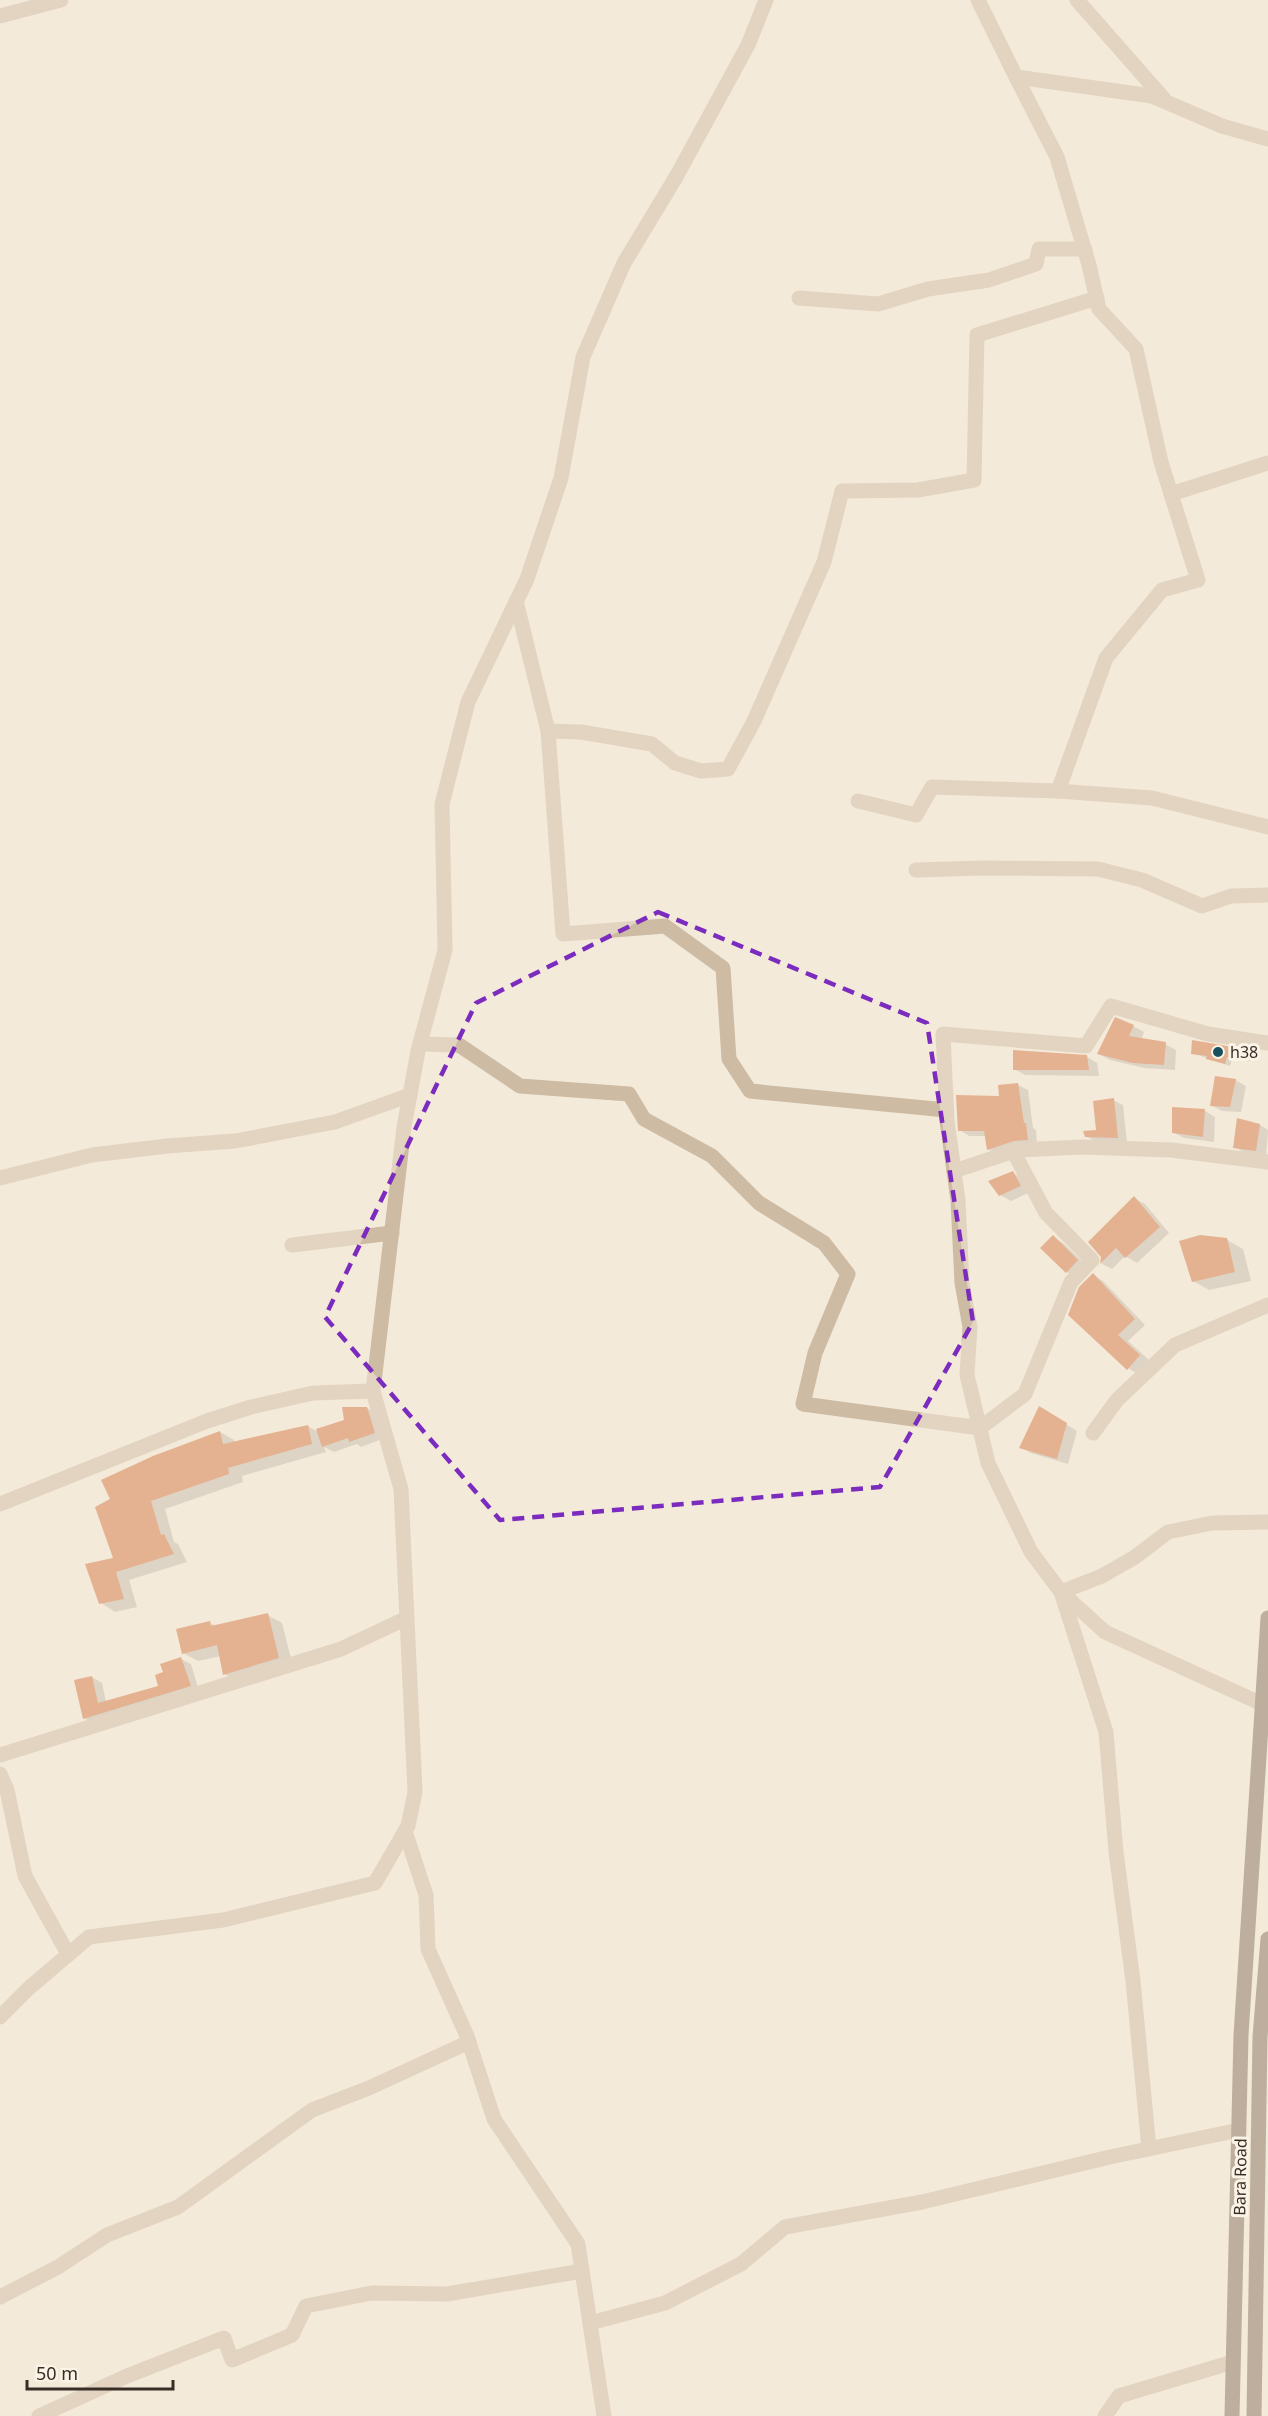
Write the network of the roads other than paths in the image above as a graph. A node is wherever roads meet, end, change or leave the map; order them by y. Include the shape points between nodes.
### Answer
1 (62, 0) edge
2 (766, 0) edge
3 (978, 0) edge
4 (1077, 0) edge
5 (0, 16) edge
6 (1016, 77) junction
7 (1167, 102) junction
8 (1268, 139) edge
9 (1085, 249) junction
10 (799, 298) dead end
11 (1097, 298) junction
12 (1268, 463) edge
13 (1171, 494) junction
14 (516, 601) junction
15 (548, 731) junction
16 (1058, 791) junction
17 (858, 801) dead end
18 (1268, 827) edge
19 (916, 870) dead end
20 (1268, 895) edge
21 (1268, 1043) edge
22 (420, 1044) junction
23 (410, 1095) junction
24 (946, 1110) junction
25 (1013, 1151) junction
26 (1268, 1162) edge
27 (954, 1171) junction
28 (0, 1178) edge
29 (392, 1233) junction
30 (292, 1245) dead end
31 (1268, 1305) edge
32 (373, 1391) junction
33 (980, 1428) junction
34 (1093, 1433) dead end
35 (0, 1504) edge
36 (1268, 1522) edge
37 (1061, 1592) junction
38 (407, 1618) junction
39 (1268, 1618) edge
40 (1262, 1704) junction
41 (0, 1755) edge
42 (0, 1774) edge
43 (405, 1831) junction
44 (1268, 1939) edge
45 (68, 1954) junction
46 (0, 2017) edge
47 (1241, 2035) junction
48 (1264, 2039) edge
49 (469, 2042) junction
50 (1239, 2130) junction
51 (1149, 2149) junction
52 (1263, 2160) edge
53 (1238, 2165) junction
54 (582, 2271) junction
55 (0, 2297) edge
56 (590, 2323) junction
57 (1233, 2362) junction
58 (39, 2416) edge
59 (604, 2416) edge
60 (1105, 2416) edge
61 (1232, 2416) edge
62 (1254, 2416) edge

1 - 5 street
2 - 14 street via 748,45 624,263 583,357 561,478
3 - 6 street
4 - 7 street
6 - 7 street via 1152,96
6 - 9 street via 1057,157
7 - 8 street via 1222,126
9 - 10 street via 1039,249 1036,264 989,280 928,289 878,304
9 - 11 street
11 - 13 street via 1100,309 1136,349
11 - 15 street via 977,335 975,480 918,490 842,491 824,562 754,721 728,769 701,771 675,763 652,744 581,732
12 - 13 street
13 - 16 street via 1198,580 1162,590 1106,658
14 - 15 street
14 - 22 street via 468,702 442,804 445,950
15 - 24 street via 563,934 664,926 723,968 729,1059 750,1091
16 - 17 street via 932,788 916,815
16 - 18 street via 1152,798
19 - 20 street via 1098,869 1142,880 1202,906 1231,896
21 - 24 street via 1208,1034 1111,1006 1086,1046 943,1034
22 - 23 street
22 - 33 street via 459,1045 520,1086 629,1094 644,1119 712,1155 759,1203 824,1243 848,1274 815,1353 803,1404
23 - 28 street via 335,1122 235,1141 92,1155
23 - 29 street
24 - 27 street
25 - 26 street via 1082,1147 1171,1150
25 - 27 street
25 - 33 street via 1046,1213 1092,1260 1071,1282 1025,1394
27 - 33 street via 962,1283 970,1327 967,1375
29 - 30 street
29 - 32 street
31 - 34 street via 1176,1345 1117,1400
32 - 35 street via 313,1393 251,1407
32 - 38 street via 401,1489
33 - 37 street via 988,1463 1031,1552
36 - 37 street via 1212,1523 1168,1532 1102,1576
37 - 40 street via 1105,1632
37 - 51 street via 1106,1732
38 - 41 street via 341,1649
38 - 43 street via 415,1792
39 - 40 main road
40 - 47 main road
42 - 45 street via 25,1876
43 - 45 street via 375,1883 223,1920 89,1937
43 - 49 street via 426,1895 428,1949
44 - 48 main road, Bara Road
45 - 46 street
47 - 48 main road
47 - 50 main road
48 - 52 main road, Bara Road
49 - 54 street via 495,2119 578,2244
49 - 55 street via 312,2110 178,2207 107,2235 58,2267
50 - 51 street
50 - 53 main road
51 - 56 street via 922,2202 785,2227 741,2264 665,2303
52 - 53 main road
52 - 62 main road, Bara Road
53 - 57 main road
54 - 56 street
54 - 58 street via 447,2294 372,2293 306,2306 292,2335 232,2360 224,2338
56 - 59 street
57 - 60 street via 1119,2396
57 - 61 main road

